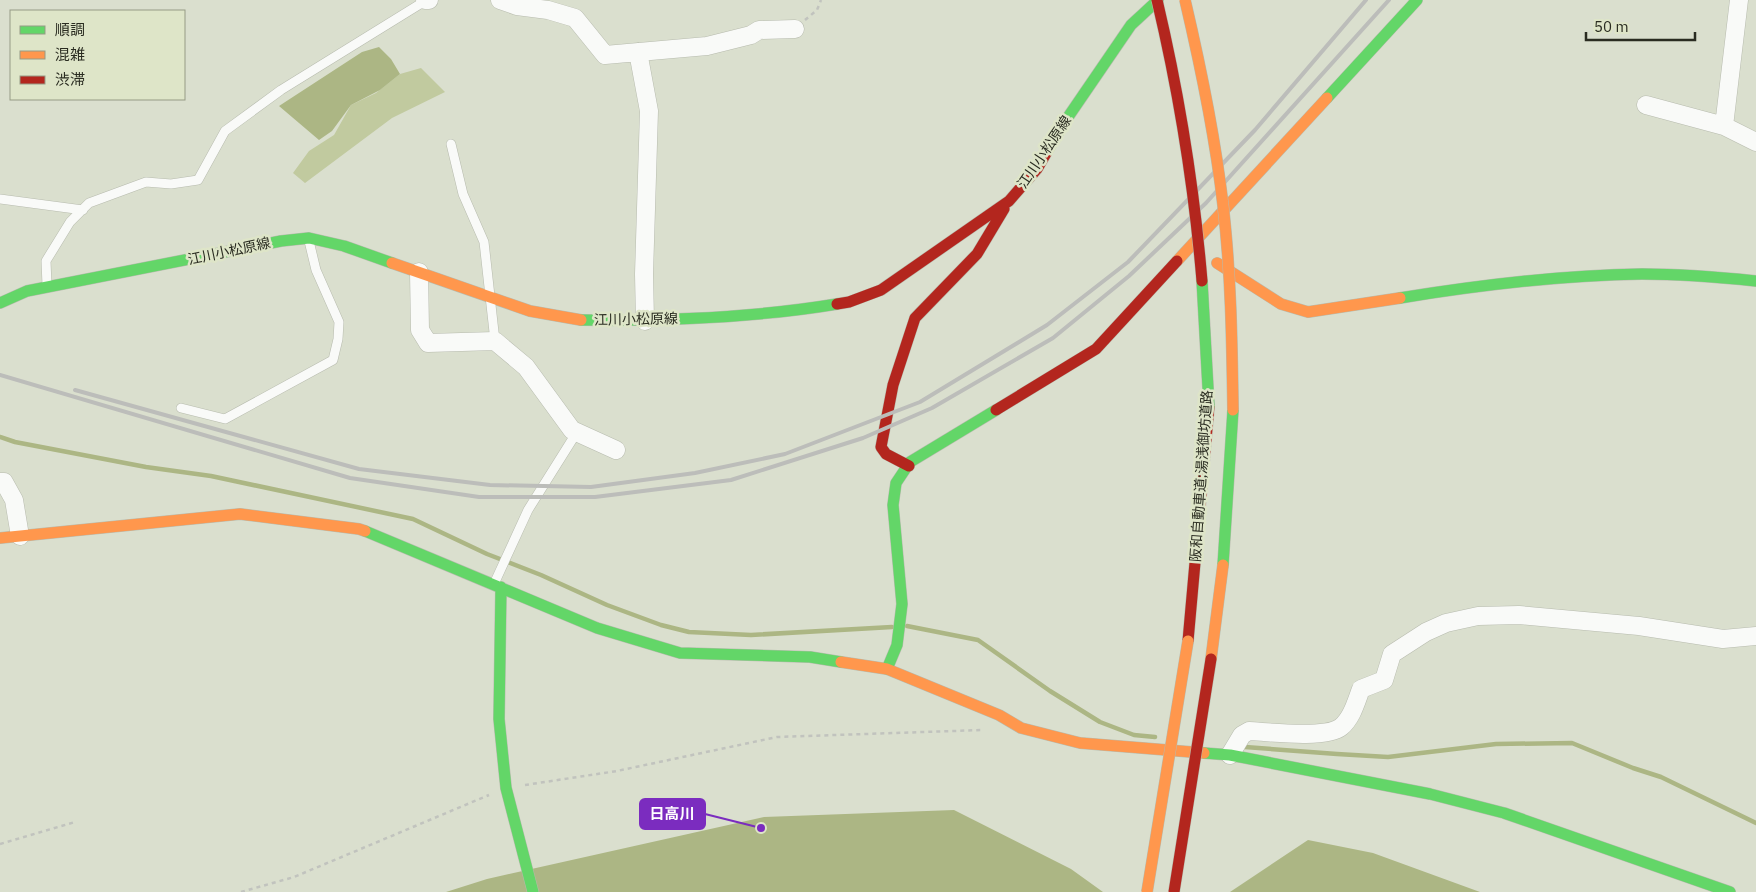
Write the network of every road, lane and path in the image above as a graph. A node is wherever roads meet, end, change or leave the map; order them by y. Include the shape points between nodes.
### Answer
1 (425, 0) edge
2 (429, 0) edge
3 (500, 0) edge
4 (821, 0) edge
5 (1157, 0) edge
6 (1185, 0) edge
7 (1417, 0) edge
8 (1739, 0) edge
9 (553, 5) edge
10 (795, 29) joint
11 (638, 52) junction
12 (1646, 106) dead end
13 (1724, 126) junction
14 (1756, 142) edge
15 (451, 144) dead end
16 (0, 199) edge
17 (1009, 201) junction
18 (83, 210) junction
19 (309, 238) junction
20 (1190, 246) junction
21 (419, 272) junction
22 (1756, 281) edge
23 (47, 288) junction
24 (490, 297) junction
25 (0, 303) edge
26 (645, 321) junction
27 (495, 342) junction
28 (181, 408) dead end
29 (577, 432) junction
30 (616, 450) dead end
31 (908, 466) junction
32 (0, 482) edge
33 (20, 536) junction
34 (0, 538) edge
35 (498, 586) junction
36 (1756, 636) edge
37 (887, 669) junction
38 (983, 730) dead end
39 (1230, 755) junction
40 (506, 788) junction
41 (75, 822) dead end
42 (0, 844) edge
43 (241, 892) edge
44 (534, 892) edge
45 (1147, 892) edge
46 (1174, 892) edge
47 (1730, 892) edge

1 - 2 street
1 - 18 lane via 281,90 225,131 198,180 171,184 146,182 89,203
3 - 9 street via 517,6
4 - 10 path via 817,10
5 - 17 main road, 江川小松原線 via 1131,25 1037,168
5 - 45 main road, 阪和自動車道;湯浅御坊道路, bridge via 1190,168 1202,282 1209,406 1188,641
6 - 46 main road, 阪和自動車道;湯浅御坊道路, bridge via 1216,153 1226,235 1233,410 1223,565 1205,702
7 - 20 main road
8 - 13 street
9 - 11 street via 575,18 605,55
10 - 11 street via 759,30 707,46
11 - 26 street via 649,111
12 - 13 street
13 - 14 street
15 - 24 lane via 463,194 484,242
16 - 18 lane
17 - 26 main road, 江川小松原線 via 881,290 849,302 795,311
17 - 31 main road via 977,254 915,318 893,385 881,447 886,454
18 - 23 lane via 70,222 46,261
19 - 21 main road, 江川小松原線 via 344,246
19 - 23 main road, 江川小松原線 via 281,240
19 - 28 lane via 316,270 339,322 333,360 225,419
20 - 22 main road via 1281,304 1308,312 1583,276 1653,274
20 - 31 main road via 1096,349
21 - 24 main road, 江川小松原線
21 - 27 street via 420,330 428,343
23 - 25 main road, 江川小松原線 via 27,291
24 - 26 main road, 江川小松原線 via 530,311 578,320
24 - 27 lane
27 - 29 street via 526,367 572,430
29 - 30 street
29 - 35 lane via 528,510
31 - 37 main road via 896,483 893,505 902,604 897,645
32 - 33 street via 4,482 14,500
33 - 34 main road
33 - 35 main road via 240,514 359,530
35 - 37 main road via 598,628 680,653 810,657
35 - 40 main road via 499,719
36 - 39 street via 1723,639 1639,626 1519,615 1478,616 1446,623 1392,654 1384,680 1361,690 1350,716 1340,728 1318,734 1248,731
37 - 39 main road via 999,715 1021,728 1080,743
38 - 40 path via 778,737 616,771
39 - 47 main road via 1430,794 1504,813
40 - 43 path via 294,877
40 - 44 main road
41 - 42 path

